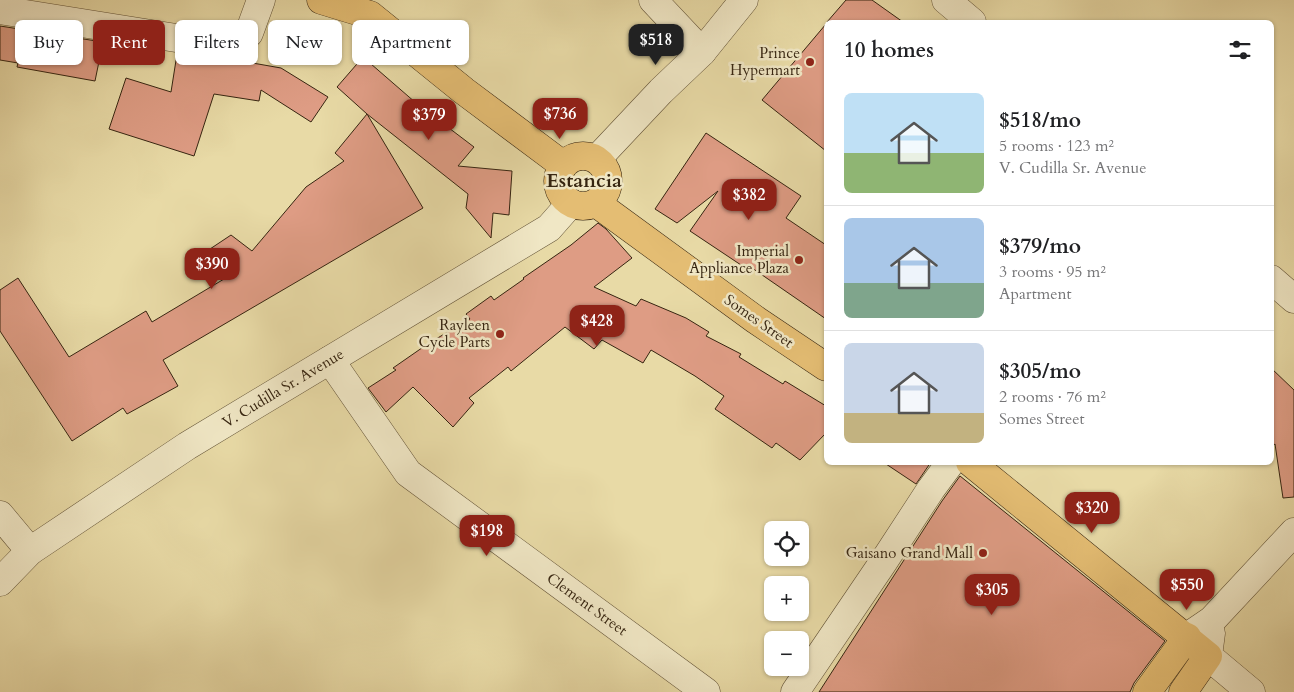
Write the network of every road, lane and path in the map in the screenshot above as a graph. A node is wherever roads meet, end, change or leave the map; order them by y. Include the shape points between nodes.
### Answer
1 (261, 0) edge
2 (322, 0) edge
3 (652, 0) edge
4 (744, 0) edge
5 (946, 0) edge
6 (0, 10) edge
7 (970, 20) edge
8 (702, 52) junction
9 (597, 159) junction
10 (563, 165) junction
11 (584, 203) junction
12 (1274, 282) edge
13 (1294, 299) edge
14 (330, 360) junction
15 (824, 366) edge
16 (949, 465) edge
17 (973, 465) edge
18 (0, 515) edge
19 (1294, 532) edge
20 (30, 551) junction
21 (0, 582) edge
22 (1212, 620) junction
23 (1187, 637) junction
24 (1208, 656) junction
25 (706, 692) edge
26 (795, 692) edge
27 (1147, 692) edge
28 (1182, 692) edge
29 (1251, 692) edge

1 - 6 street via 249,33 195,42
2 - 10 main road via 370,15
3 - 8 street
4 - 8 street
5 - 7 street
8 - 9 street
9 - 10 main road via 575,156
9 - 11 main road via 607,170 609,185 602,198
10 - 11 main road via 559,173 559,190 564,197
11 - 14 street, V. Cudilla Sr. Avenue via 549,228
11 - 15 main road, Somes Street
12 - 13 street
14 - 20 street, V. Cudilla Sr. Avenue via 187,446
14 - 25 street, Clement Street via 408,473
16 - 26 street
17 - 23 main road
18 - 20 street
19 - 22 street
20 - 21 street, V. Cudilla Sr. Avenue
22 - 23 street
22 - 24 street
23 - 24 main road
23 - 27 main road
24 - 28 main road
24 - 29 street

